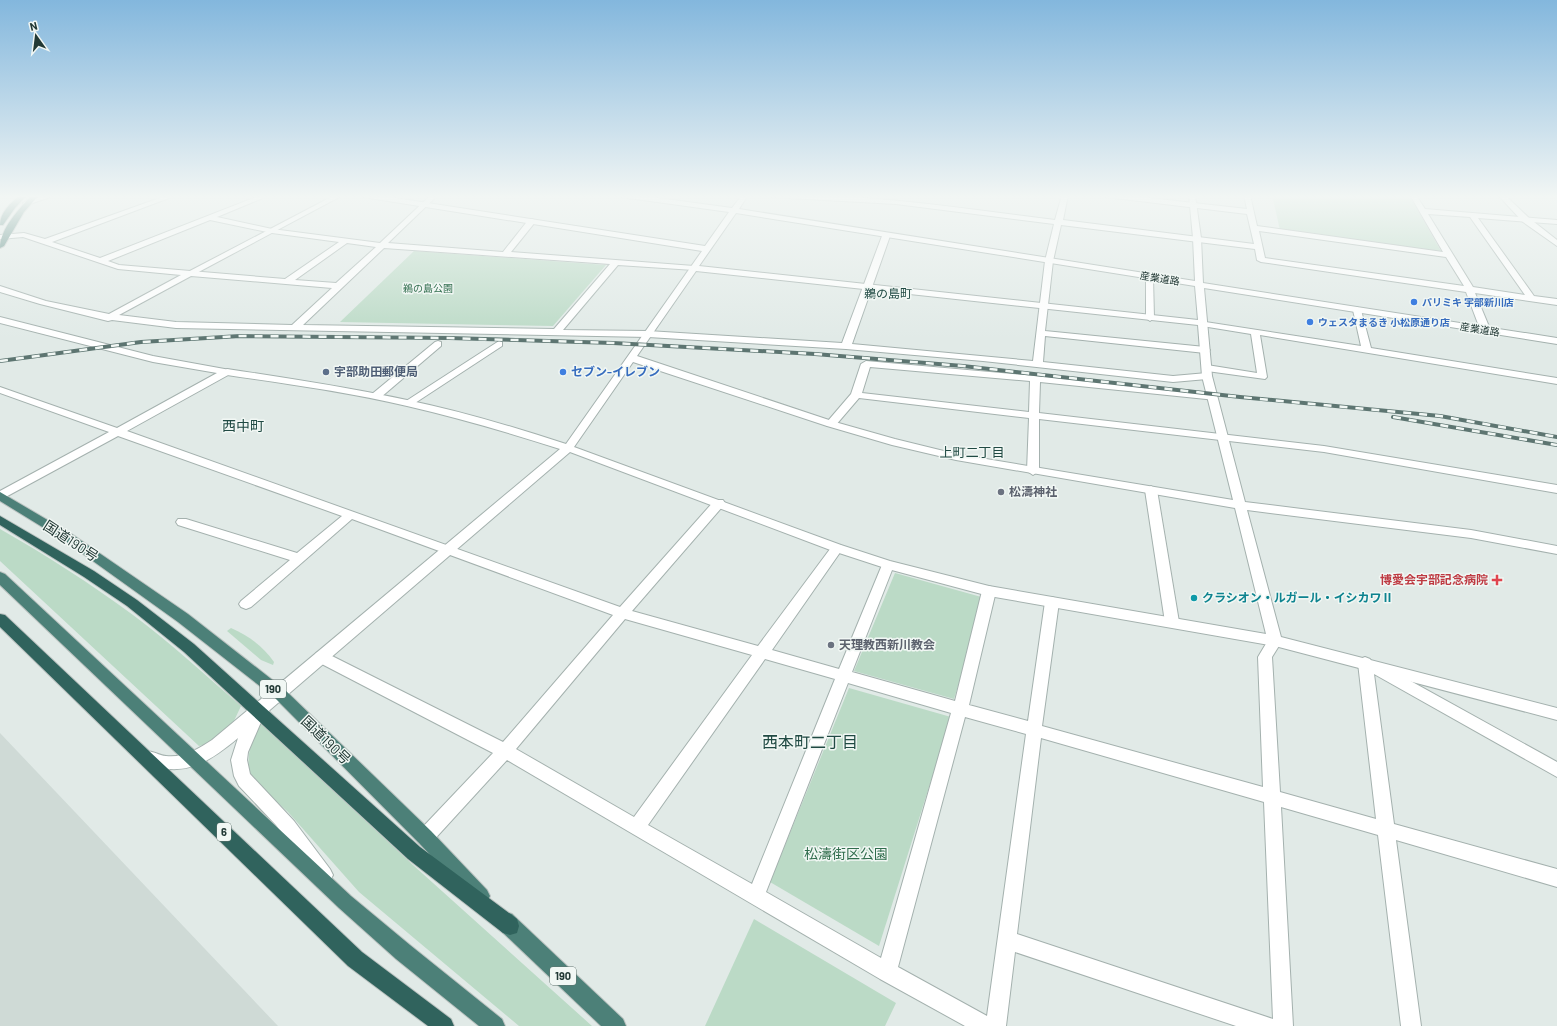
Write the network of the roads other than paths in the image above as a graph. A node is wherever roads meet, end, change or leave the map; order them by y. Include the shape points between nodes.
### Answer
1 (48, 243) edge
2 (147, 243) edge
3 (249, 243) edge
4 (342, 243) edge
5 (362, 243) edge
6 (383, 243) edge
7 (513, 243) edge
8 (669, 243) edge
9 (712, 243) edge
10 (883, 243) edge
11 (931, 243) edge
12 (1053, 243) edge
13 (1197, 243) edge
14 (1230, 243) edge
15 (1257, 243) edge
16 (1364, 243) edge
17 (1441, 243) edge
18 (1492, 243) edge
19 (381, 245) junction
20 (1258, 247) junction
21 (707, 249) junction
22 (504, 254) junction
23 (1447, 254) junction
24 (100, 261) junction
25 (1049, 261) junction
26 (616, 262) junction
27 (694, 268) junction
28 (190, 273) junction
29 (1149, 277) junction
30 (288, 281) junction
31 (1199, 284) junction
32 (338, 286) junction
33 (866, 287) junction
34 (0, 289) edge
35 (1470, 290) junction
36 (1532, 299) junction
37 (1557, 302) edge
38 (1043, 306) junction
39 (1357, 310) junction
40 (108, 318) junction
41 (1150, 318) junction
42 (0, 320) edge
43 (1202, 324) junction
44 (294, 328) junction
45 (1485, 329) junction
46 (558, 331) junction
47 (1255, 332) junction
48 (1041, 333) junction
49 (648, 334) junction
50 (1557, 341) edge
51 (438, 344) dead end
52 (499, 344) dead end
53 (846, 346) junction
54 (1205, 350) junction
55 (1368, 350) junction
56 (632, 358) junction
57 (1038, 362) junction
58 (227, 372) junction
59 (1207, 372) junction
60 (1035, 379) junction
61 (1557, 381) edge
62 (0, 390) edge
63 (856, 395) junction
64 (376, 396) junction
65 (1212, 398) junction
66 (408, 403) junction
67 (1034, 416) junction
68 (831, 424) junction
69 (119, 431) junction
70 (1223, 438) junction
71 (568, 448) junction
72 (1033, 471) junction
73 (1557, 489) edge
74 (1151, 490) junction
75 (0, 496) edge
76 (719, 503) junction
77 (1240, 505) junction
78 (350, 514) junction
79 (0, 520) edge
80 (182, 522) dead end
81 (837, 548) junction
82 (448, 549) junction
83 (1557, 550) edge
84 (299, 558) junction
85 (888, 565) junction
86 (0, 577) edge
87 (989, 591) junction
88 (1052, 602) junction
89 (246, 604) dead end
90 (622, 613) junction
91 (1172, 622) junction
92 (6, 624) edge
93 (1275, 641) junction
94 (761, 652) junction
95 (320, 657) junction
96 (1365, 663) junction
97 (842, 676) junction
98 (279, 693) junction
99 (960, 709) junction
100 (259, 710) junction
101 (1557, 714) edge
102 (1033, 729) junction
103 (505, 751) junction
104 (146, 757) junction
105 (193, 759) junction
106 (1557, 770) edge
107 (1273, 797) junction
108 (636, 827) junction
109 (1386, 831) junction
110 (425, 837) junction
111 (1557, 878) edge
112 (756, 896) junction
113 (345, 902) junction
114 (510, 926) junction
115 (1007, 940) junction
116 (887, 972) junction
117 (444, 1026) edge
118 (495, 1026) edge
119 (616, 1026) edge
120 (985, 1026) edge
121 (996, 1026) edge
122 (1266, 1026) edge
123 (1282, 1026) edge
124 (1411, 1026) edge

1 - 24 street
2 - 24 street
3 - 28 street
4 - 30 street
5 - 19 street
6 - 19 street
7 - 22 street
8 - 21 street
9 - 21 street
10 - 33 street
11 - 25 street, 産業道路
12 - 25 street
13 - 31 street
14 - 20 street
15 - 20 street
16 - 23 street
17 - 23 street
18 - 36 street
19 - 22 street
19 - 32 street
20 - 35 street via 1261,260
21 - 27 street
22 - 26 street
23 - 35 street
24 - 28 street via 118,268
25 - 29 street, 産業道路
25 - 38 street
26 - 27 street
26 - 46 street
27 - 33 street
27 - 49 street
28 - 30 street
28 - 40 street
29 - 31 street, 産業道路
29 - 41 street
30 - 32 street
31 - 39 street, 産業道路
31 - 43 street
32 - 44 street
33 - 38 street
33 - 53 street
34 - 40 street
35 - 36 street
35 - 45 street
36 - 37 street
38 - 41 street
38 - 48 street
39 - 45 street, 産業道路
39 - 55 street
40 - 44 street via 176,325
41 - 43 street
42 - 58 street via 153,359
43 - 47 street
43 - 54 street
44 - 46 street
45 - 50 street, 産業道路
46 - 49 street
47 - 55 street
47 - 59 street via 1262,377
48 - 54 street
48 - 57 street
49 - 53 street
49 - 56 street
51 - 64 street
52 - 66 street
53 - 57 street
54 - 59 street
55 - 61 street
56 - 68 street
56 - 71 street
57 - 59 street via 1173,379
58 - 64 street
58 - 69 street
59 - 65 street
60 - 63 street via 866,364
60 - 65 street
60 - 67 street
62 - 69 street
63 - 67 street
63 - 68 street
64 - 66 street
65 - 70 street
66 - 71 street
67 - 70 street
67 - 72 street
68 - 72 street via 956,458
69 - 75 street
69 - 78 street
70 - 73 street via 1324,449
70 - 77 street
71 - 76 street
71 - 82 street
72 - 74 street
74 - 77 street
74 - 91 street
75 - 98 highway, 国道190号 / 190 via 69,538 183,618
76 - 81 street
76 - 90 street
77 - 83 street via 1471,534
77 - 93 street
78 - 82 street
78 - 84 street
79 - 100 highway via 132,603 189,648
80 - 84 street
81 - 85 street
81 - 94 street
82 - 90 street
82 - 95 street
84 - 89 street
85 - 87 street
85 - 97 street
86 - 105 highway
87 - 88 street
87 - 99 street
88 - 91 street
88 - 102 street
90 - 94 street
90 - 103 street
91 - 93 street
92 - 104 highway, 6
93 - 96 street
93 - 107 street via 1264,657
94 - 97 street
94 - 108 street
95 - 98 street
95 - 103 street
96 - 101 street
96 - 106 street
96 - 109 street
97 - 99 street
97 - 112 street
98 - 100 street
98 - 110 highway, 国道190号 / 190
99 - 102 street
99 - 116 street
100 - 105 street via 218,745
100 - 113 street via 240,754 242,776 275,812
100 - 114 highway via 414,853
102 - 107 street
102 - 115 street
103 - 108 street
103 - 110 street
104 - 105 street via 165,764 183,763
104 - 117 highway, 6 via 355,959
105 - 113 highway
107 - 109 street
107 - 123 street
108 - 112 street
109 - 111 street
109 - 124 street
110 - 114 highway, 国道190号 / 190
112 - 116 street
113 - 118 highway
114 - 119 highway, 国道190号 / 190
115 - 121 street
115 - 122 street
116 - 120 street

